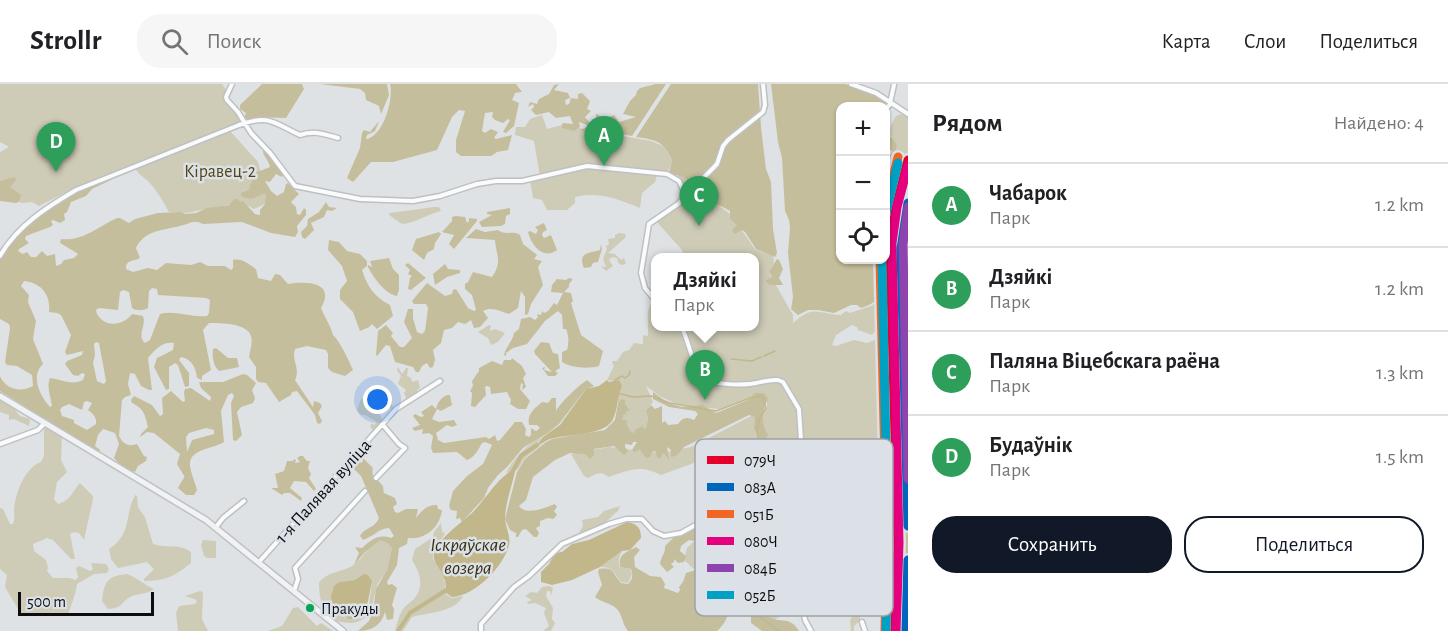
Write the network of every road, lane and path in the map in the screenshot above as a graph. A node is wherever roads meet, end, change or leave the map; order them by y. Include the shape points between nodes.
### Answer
1 (232, 84) edge
2 (763, 84) edge
3 (851, 84) edge
4 (894, 85) edge
5 (889, 102) edge
6 (890, 103) joint
7 (908, 114) edge
8 (241, 117) junction
9 (245, 122) junction
10 (239, 124) junction
11 (338, 138) dead end
12 (686, 196) junction
13 (0, 256) edge
14 (651, 296) edge
15 (683, 331) edge
16 (440, 381) dead end
17 (0, 396) edge
18 (45, 423) junction
19 (382, 425) junction
20 (801, 439) edge
21 (0, 444) edge
22 (376, 478) dead end
23 (365, 490) dead end
24 (244, 501) dead end
25 (217, 525) junction
26 (695, 526) edge
27 (261, 560) junction
28 (294, 591) junction
29 (804, 616) edge
30 (862, 622) dead end
31 (343, 631) edge
32 (481, 631) edge
33 (811, 631) edge
34 (865, 631) edge

1 - 8 street via 226,97
2 - 12 street via 763,112 723,146 717,164
3 - 5 street
4 - 6 street
6 - 7 street
8 - 9 street
8 - 10 street
9 - 10 street
9 - 11 street via 262,119 300,135 310,132
9 - 12 street via 295,186 360,199 413,201 477,184 522,181 587,166 667,174 679,181
10 - 13 street via 60,200 27,224
12 - 14 street via 650,224 641,273
15 - 20 street via 703,379 723,384 783,382 798,404
16 - 19 street, 1-я Палявая вуліца via 396,409
17 - 18 main road
18 - 21 street via 38,430
18 - 25 main road
19 - 22 street via 405,448
19 - 27 street, 1-я Палявая вуліца
23 - 28 street via 295,568 298,579
24 - 25 street
25 - 27 main road
26 - 32 street via 664,536 642,519 626,519 570,539 514,587 481,624
27 - 28 main road
28 - 31 main road
29 - 33 street
30 - 34 street

